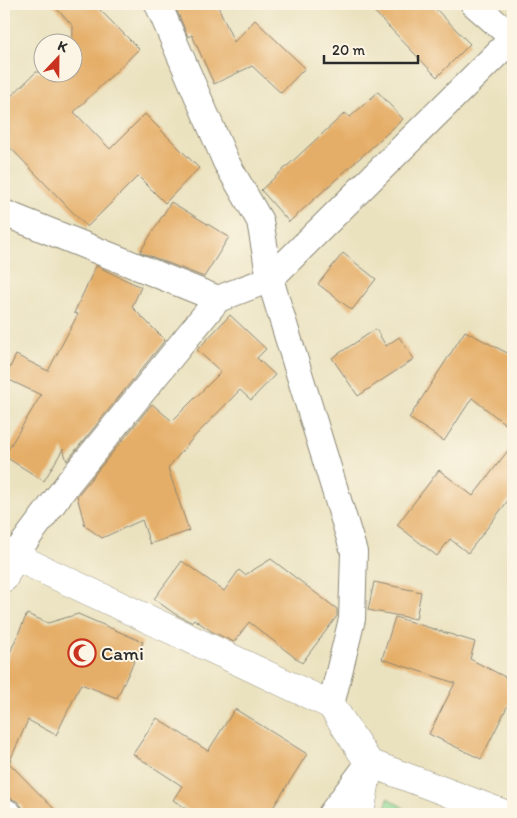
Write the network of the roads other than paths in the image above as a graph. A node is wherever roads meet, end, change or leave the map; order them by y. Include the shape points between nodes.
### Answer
1 (158, 4) edge
2 (474, 4) edge
3 (513, 38) edge
4 (4, 213) edge
5 (270, 279) junction
6 (218, 299) junction
7 (7, 562) edge
8 (331, 705) junction
9 (369, 763) junction
10 (4, 811) edge
11 (9, 814) edge
12 (331, 814) edge
13 (360, 814) edge
14 (505, 814) edge

1 - 5 street via 226,162 260,221
2 - 3 street
3 - 5 street
4 - 6 street
5 - 6 street
5 - 8 street via 354,552 352,619
6 - 7 street
7 - 8 street
8 - 9 street
9 - 12 street
9 - 13 street
9 - 14 street
10 - 11 street

